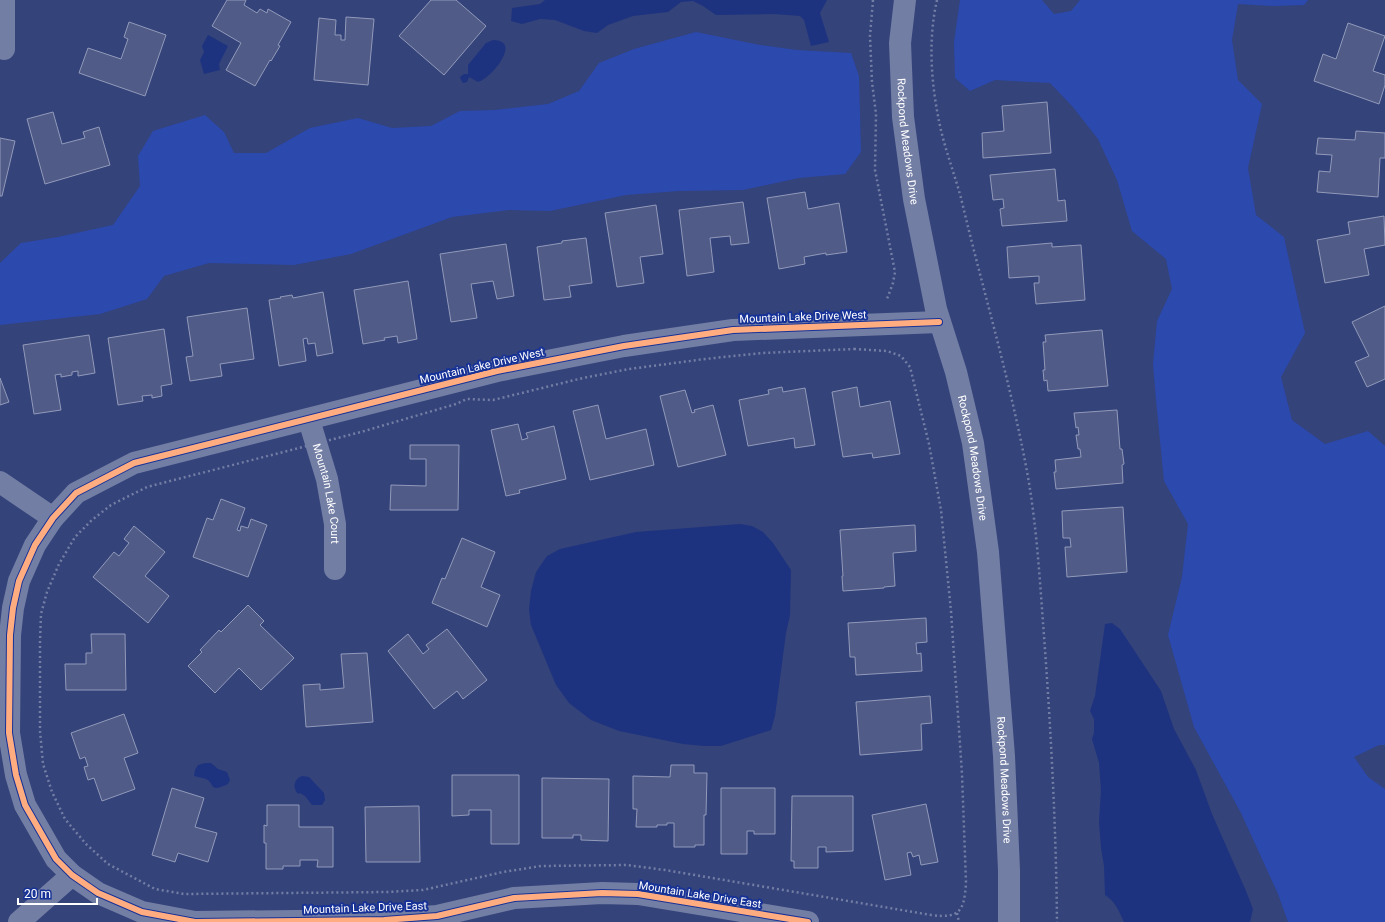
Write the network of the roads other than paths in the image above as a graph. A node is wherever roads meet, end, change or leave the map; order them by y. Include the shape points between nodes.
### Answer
1 (4, 0) edge
2 (905, 0) edge
3 (4, 49) dead end
4 (939, 322) junction
5 (309, 420) junction
6 (0, 482) edge
7 (53, 518) junction
8 (335, 569) dead end
9 (72, 875) junction
10 (19, 922) edge
11 (808, 922) edge
12 (1009, 922) edge

1 - 3 street
2 - 4 street, Rockpond Meadows Drive via 900,43 903,117 914,199
4 - 5 street, Mountain Lake Drive West via 733,330 624,346 497,371
4 - 12 street, Rockpond Meadows Drive via 956,372 973,443 988,552 1004,756
5 - 7 street, Mountain Lake Drive West via 134,464 76,493
5 - 8 street, Mountain Lake Court via 327,479 335,524
6 - 7 street
7 - 9 street, Mountain Lake Drive East via 35,545 19,581 13,608 10,635 9,732 16,775 25,805 56,859
9 - 10 street
9 - 11 street, Mountain Lake Drive East via 98,893 142,912 195,922 384,920 436,916 514,898 602,893 638,894

